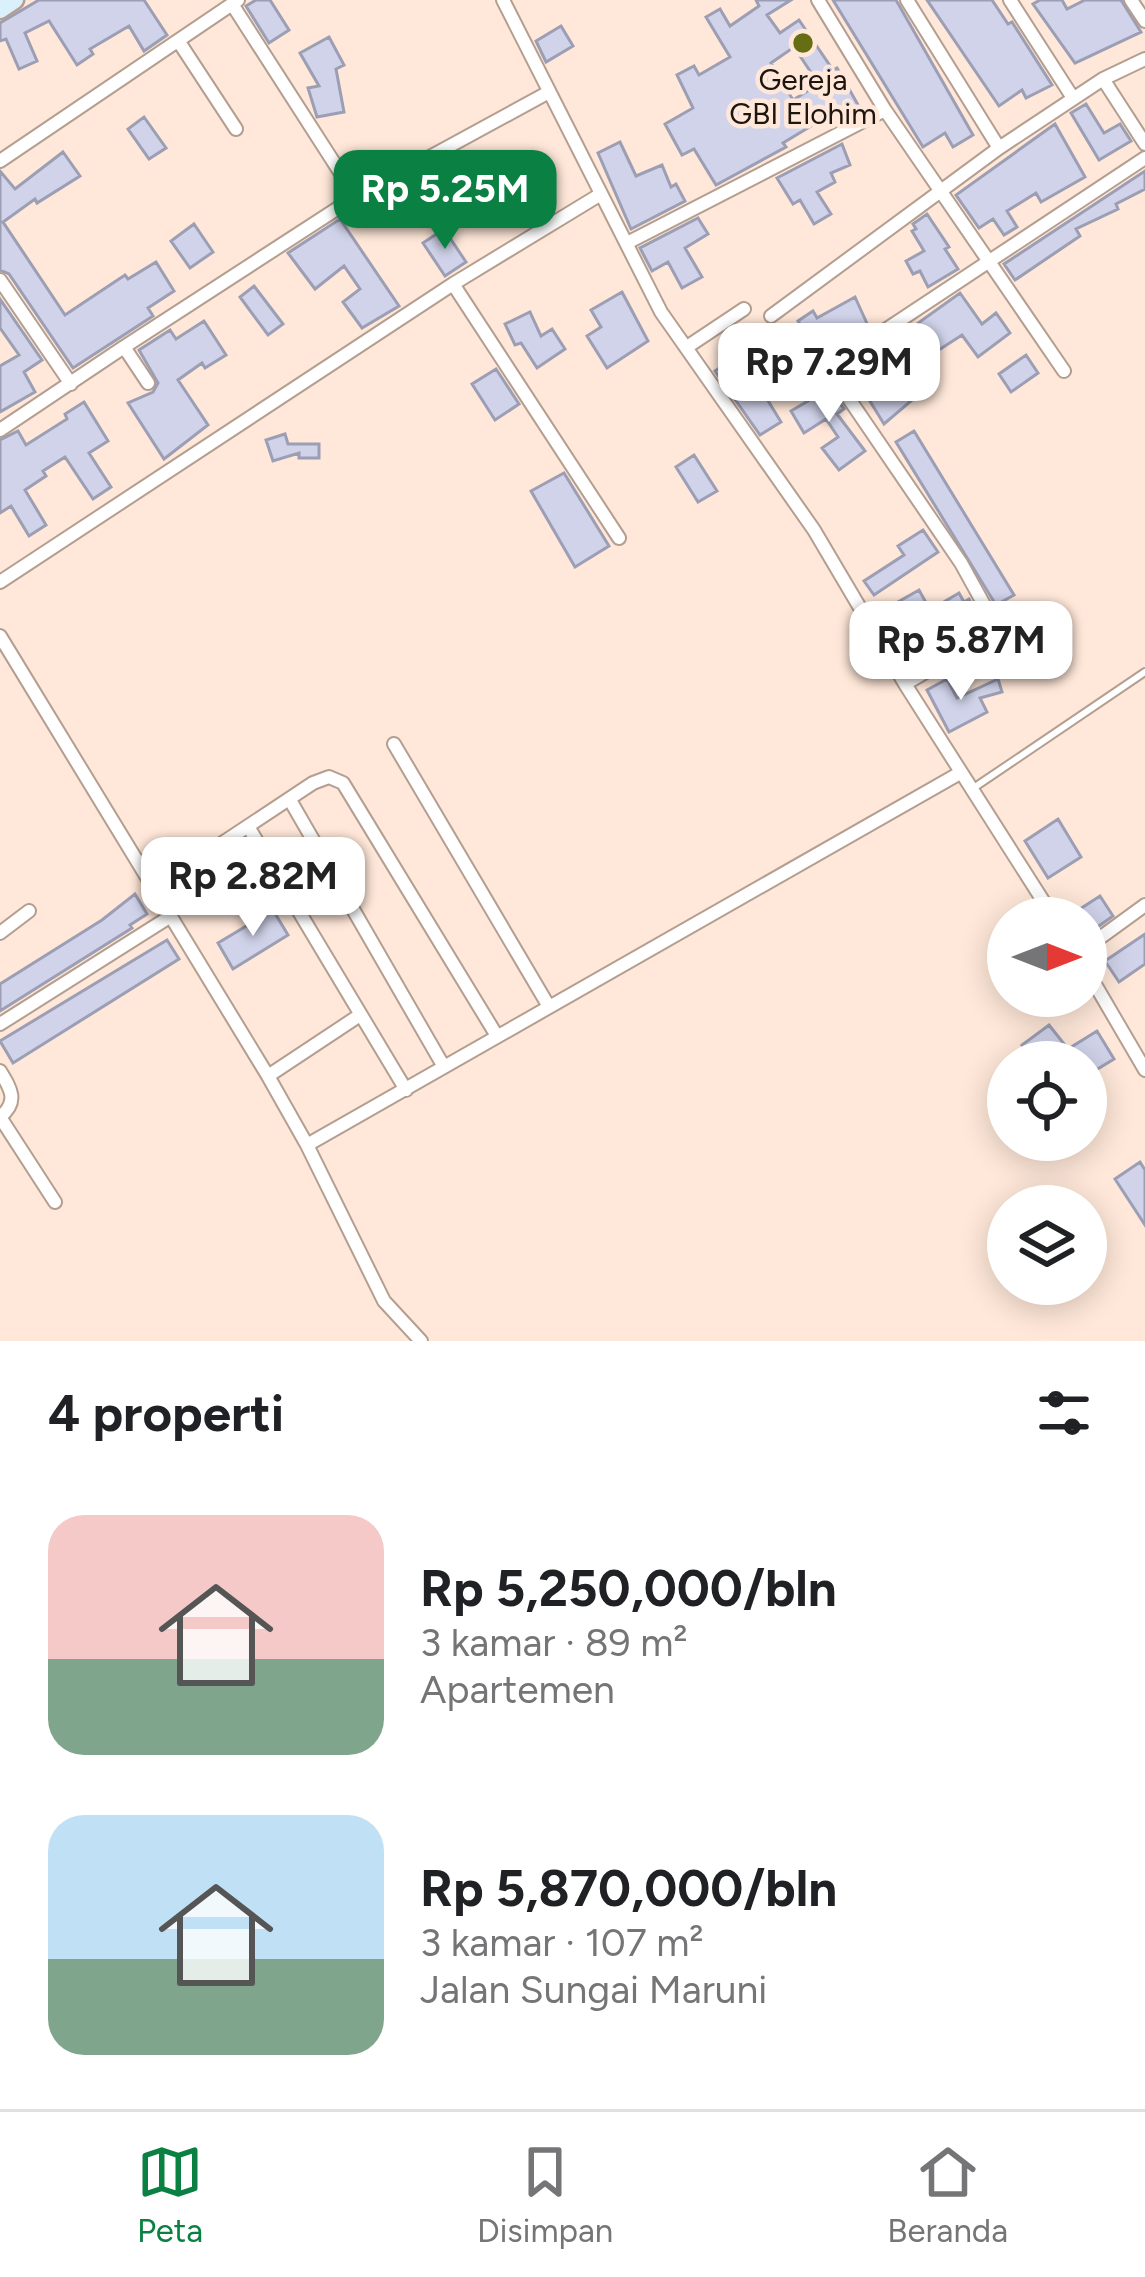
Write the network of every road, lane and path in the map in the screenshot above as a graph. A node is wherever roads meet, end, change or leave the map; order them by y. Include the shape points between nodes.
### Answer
1 (15, 0) edge
2 (502, 0) edge
3 (818, 0) edge
4 (908, 0) edge
5 (1010, 0) edge
6 (1131, 0) edge
7 (235, 2) edge
8 (0, 10) edge
9 (1145, 21) edge
10 (179, 42) junction
11 (1145, 58) edge
12 (1103, 79) junction
13 (549, 92) junction
14 (1073, 98) junction
15 (886, 110) junction
16 (236, 129) dead end
17 (1145, 144) edge
18 (999, 148) junction
19 (1145, 158) edge
20 (0, 161) edge
21 (940, 192) junction
22 (602, 194) junction
23 (356, 197) junction
24 (628, 243) junction
25 (990, 263) junction
26 (0, 280) edge
27 (452, 284) junction
28 (744, 309) dead end
29 (771, 316) dead end
30 (686, 346) junction
31 (124, 347) junction
32 (828, 368) junction
33 (1064, 371) dead end
34 (806, 382) dead end
35 (148, 383) dead end
36 (71, 384) junction
37 (0, 430) edge
38 (619, 538) dead end
39 (0, 582) edge
40 (0, 636) edge
41 (1145, 672) edge
42 (905, 684) junction
43 (394, 744) dead end
44 (961, 773) junction
45 (972, 789) junction
46 (290, 800) junction
47 (248, 827) junction
48 (155, 886) junction
49 (1041, 897) edge
50 (1145, 905) edge
51 (29, 911) dead end
52 (171, 916) junction
53 (0, 932) edge
54 (1107, 933) edge
55 (548, 1005) junction
56 (1107, 1005) edge
57 (360, 1015) junction
58 (0, 1024) edge
59 (497, 1036) junction
60 (444, 1067) junction
61 (1145, 1070) edge
62 (0, 1071) edge
63 (268, 1076) junction
64 (406, 1090) junction
65 (307, 1145) junction
66 (55, 1202) dead end
67 (421, 1341) edge

1 - 8 main road
2 - 13 street
3 - 15 street
4 - 18 street
5 - 14 street
6 - 9 street
7 - 10 street
7 - 23 street
10 - 16 street
10 - 20 street
11 - 12 street
12 - 14 street
12 - 17 street
13 - 22 street
13 - 23 street
14 - 18 street
15 - 21 street
15 - 24 street
18 - 21 street
19 - 25 street
21 - 25 street
21 - 29 street
22 - 24 street
22 - 27 street
23 - 31 street
24 - 30 street
25 - 32 street
25 - 33 street
26 - 36 street
27 - 38 street
27 - 39 street
28 - 30 street
30 - 42 street via 814,530
31 - 35 street
31 - 36 street
32 - 34 street
32 - 42 street via 993,621 980,640
36 - 37 street
40 - 48 street
41 - 45 lane
42 - 44 street
43 - 55 street
44 - 45 street
44 - 55 street
45 - 49 street
46 - 47 street
46 - 59 street via 329,777 343,783
46 - 60 street
47 - 48 street
47 - 57 street
48 - 52 street
50 - 54 street
51 - 53 street
52 - 58 street
52 - 63 street
55 - 59 street
56 - 61 street
57 - 63 street
57 - 64 street
59 - 60 street
60 - 64 street
62 - 66 street via 13,1097 0,1117
63 - 65 street
64 - 65 street
65 - 67 street via 384,1301

